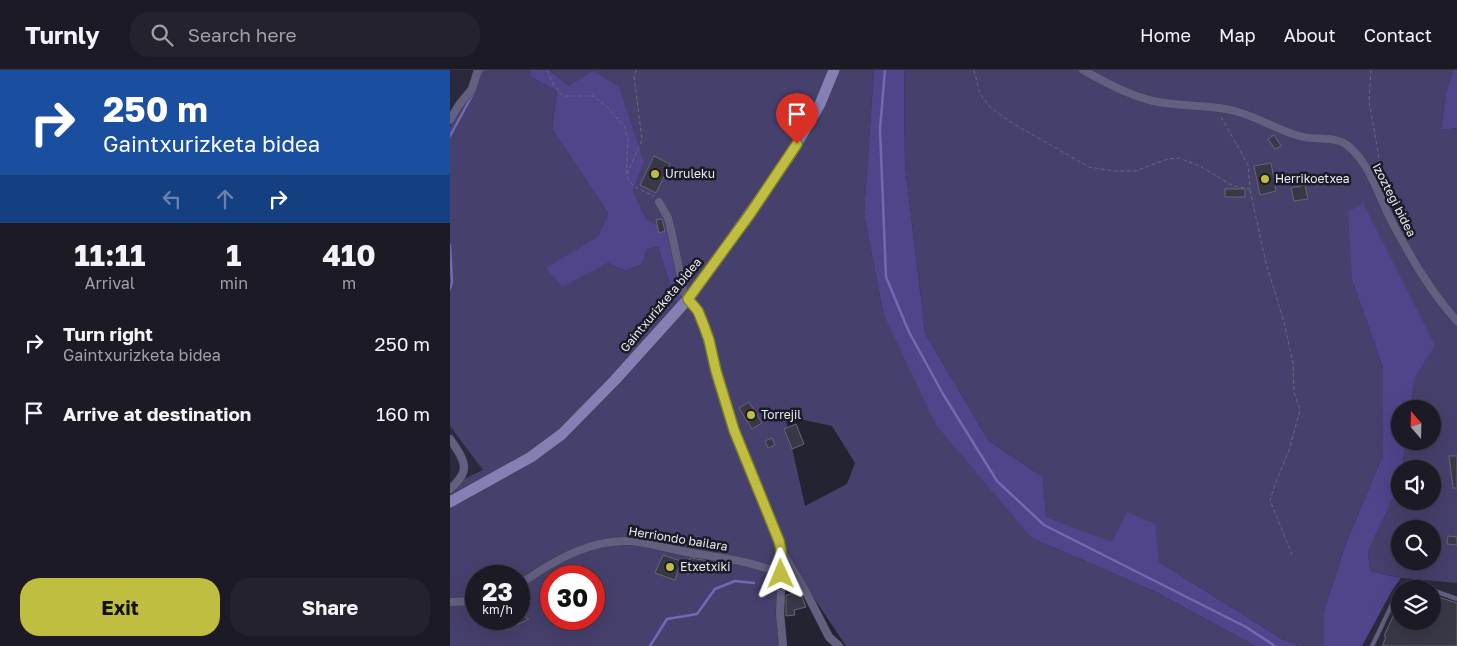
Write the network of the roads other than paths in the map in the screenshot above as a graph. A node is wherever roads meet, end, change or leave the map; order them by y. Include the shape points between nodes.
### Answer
1 (478, 70) edge
2 (834, 70) edge
3 (1083, 70) edge
4 (450, 120) edge
5 (659, 202) road end
6 (688, 299) junction
7 (1457, 321) edge
8 (450, 439) edge
9 (450, 489) edge
10 (450, 502) edge
11 (781, 550) junction
12 (781, 574) junction
13 (530, 577) edge
14 (1441, 593) edge
15 (1457, 598) edge
16 (465, 601) edge
17 (450, 602) edge
18 (1391, 606) edge
19 (783, 646) edge
20 (839, 646) edge
21 (1372, 646) edge

1 - 4 street via 472,89
2 - 6 main road, Gaintxurizketa bidea via 820,104 789,157
3 - 7 street, Izoztegi bidea via 1153,101 1233,110 1300,137 1346,144 1355,152 1378,190 1416,266
5 - 6 street via 668,218
6 - 10 main road, Gaintxurizketa bidea via 562,434 531,457
6 - 11 street via 704,326 734,430
8 - 9 street via 464,469 462,477
11 - 12 street
11 - 20 street via 829,636
12 - 13 street, Herriondo bailara via 740,560 625,541 594,546 565,556
12 - 19 street
14 - 15 lane
16 - 17 street
18 - 21 lane

